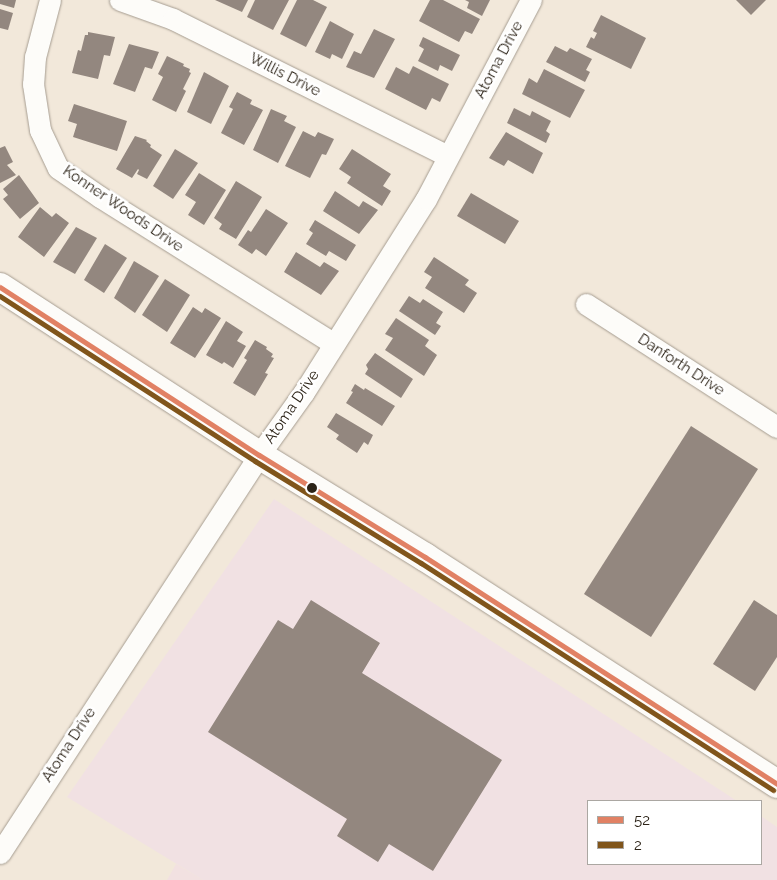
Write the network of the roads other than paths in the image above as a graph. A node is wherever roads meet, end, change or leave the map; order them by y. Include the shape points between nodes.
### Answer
1 (50, 0) edge
2 (120, 0) edge
3 (531, 0) edge
4 (448, 156) junction
5 (0, 287) edge
6 (586, 304) dead end
7 (334, 344) junction
8 (777, 427) edge
9 (259, 455) junction
10 (777, 784) edge
11 (0, 852) edge

1 - 7 street, Konner Woods Drive via 35,57 32,84 40,130 58,168
2 - 4 street, Willis Drive via 174,19
3 - 4 street, Atoma Drive
4 - 7 street, Atoma Drive via 426,199
5 - 9 street
6 - 8 street, Danforth Drive
7 - 9 street, Atoma Drive
9 - 10 street
9 - 11 street, Atoma Drive

